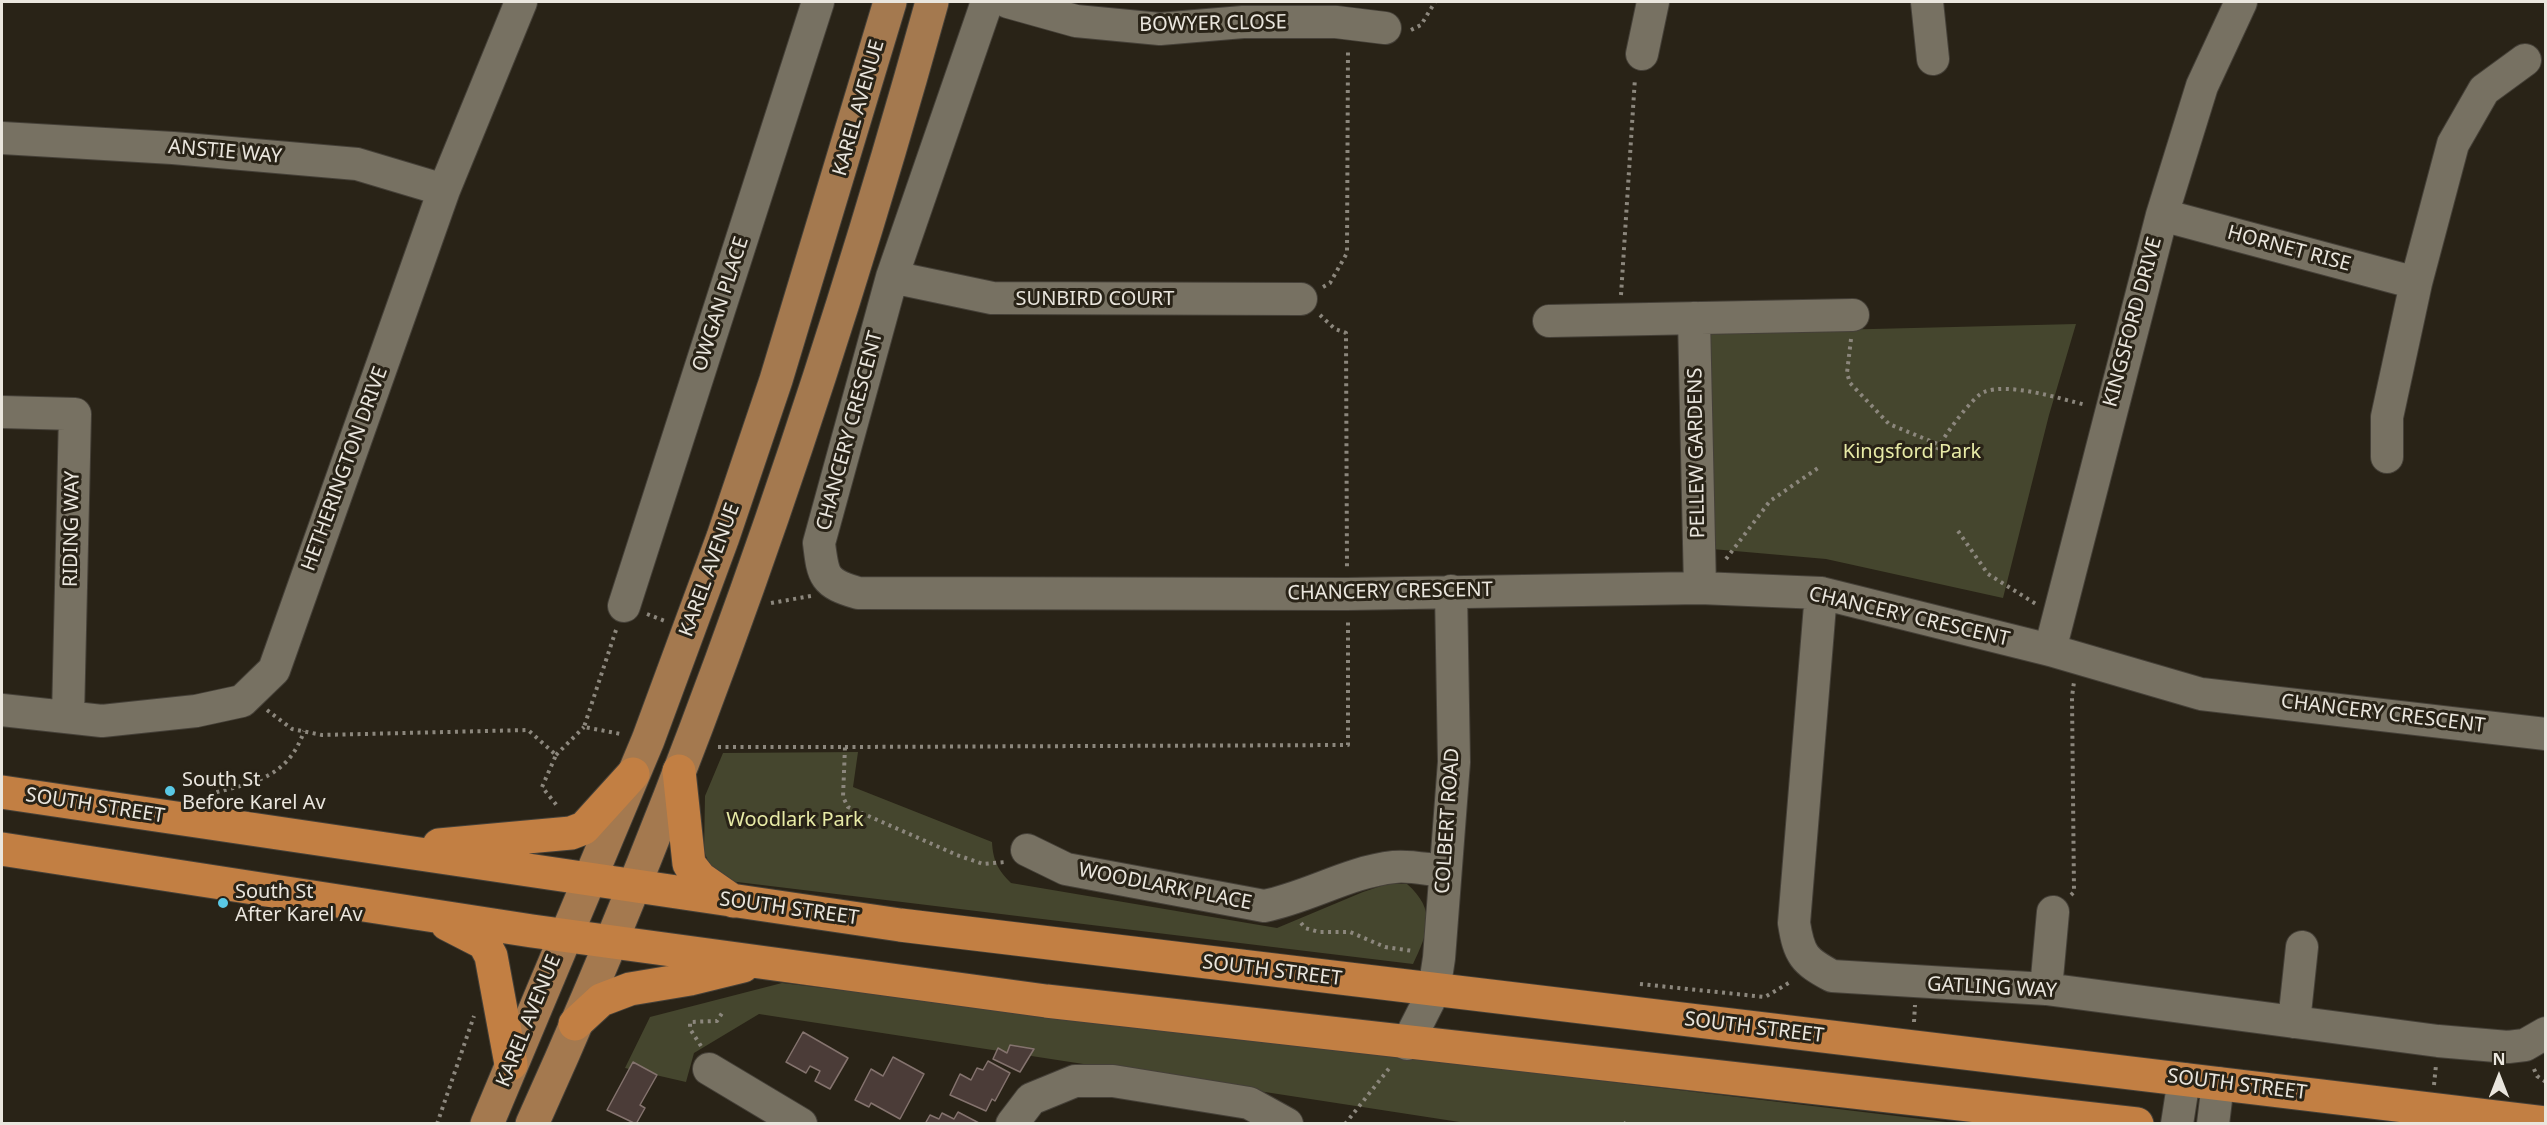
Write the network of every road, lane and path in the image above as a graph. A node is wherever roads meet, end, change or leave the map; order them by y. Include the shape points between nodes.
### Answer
1 (521, 2) edge
2 (818, 2) edge
3 (890, 2) edge
4 (932, 2) edge
5 (987, 2) edge
6 (1008, 2) edge
7 (1435, 2) edge
8 (1653, 2) edge
9 (1927, 2) edge
10 (2241, 2) edge
11 (1336, 22) junction
12 (1385, 28) joint
13 (1642, 54) joint
14 (1933, 59) dead end
15 (2524, 60) dead end
16 (2, 138) edge
17 (444, 190) junction
18 (2162, 215) junction
19 (892, 277) junction
20 (2416, 283) junction
21 (1301, 299) junction
22 (1853, 315) joint
23 (1694, 318) junction
24 (1619, 319) junction
25 (1549, 321) dead end
26 (2110, 410) junction
27 (2, 412) edge
28 (2386, 457) dead end
29 (1818, 468) dead end
30 (1958, 531) dead end
31 (833, 585) junction
32 (1700, 588) junction
33 (1451, 591) junction
34 (1821, 593) junction
35 (1347, 594) junction
36 (624, 606) junction
37 (766, 608) dead end
38 (2059, 613) junction
39 (688, 629) junction
40 (2050, 650) junction
41 (2080, 659) junction
42 (249, 693) junction
43 (2, 710) edge
44 (68, 717) junction
45 (584, 727) junction
46 (304, 731) junction
47 (2546, 734) edge
48 (648, 740) junction
49 (845, 747) junction
50 (700, 754) junction
51 (556, 755) junction
52 (633, 774) junction
53 (2, 792) edge
54 (203, 796) dead end
55 (564, 814) dead end
56 (2, 849) edge
57 (389, 850) junction
58 (1027, 850) joint
59 (1445, 871) junction
60 (589, 878) junction
61 (633, 887) junction
62 (1291, 900) junction
63 (734, 902) junction
64 (419, 912) junction
65 (2053, 912) joint
66 (564, 936) junction
67 (610, 941) junction
68 (2302, 947) dead end
69 (1440, 958) junction
70 (759, 962) junction
71 (1810, 964) junction
72 (1638, 984) dead end
73 (2046, 989) junction
74 (1434, 991) junction
75 (477, 1006) dead end
76 (724, 1010) dead end
77 (2294, 1022) junction
78 (575, 1024) junction
79 (2546, 1033) edge
80 (1407, 1044) junction
81 (511, 1064) junction
82 (709, 1069) joint
83 (2184, 1079) junction
84 (2218, 1083) junction
85 (2546, 1123) edge
86 (437, 1124) edge
87 (486, 1124) edge
88 (532, 1124) edge
89 (801, 1124) edge
90 (1012, 1124) edge
91 (1287, 1124) edge
92 (1345, 1124) edge
93 (2137, 1124) edge
94 (2177, 1124) edge
95 (2213, 1124) edge

1 - 17 street, HETHERINGTON DRIVE
2 - 36 street, OWGAN PLACE
3 - 39 main road, KAREL AVENUE via 776,380
4 - 50 main road, KAREL AVENUE via 838,322 734,630
5 - 19 street, CHANCERY CRESCENT
6 - 11 street, BOWYER CLOSE via 1076,21 1160,29 1243,22
7 - 12 path via 1421,25 1410,30
8 - 13 street
9 - 14 street
10 - 18 street, KINGSFORD DRIVE via 2202,86
11 - 12 street, BOWYER CLOSE
11 - 21 path via 1349,52 1347,253 1330,283
13 - 24 path via 1633,84
15 - 20 street via 2484,90 2453,144
16 - 17 street, ANSTIE WAY via 357,164
17 - 42 street, HETHERINGTON DRIVE via 274,670
18 - 20 street, HORNET RISE
18 - 26 street, KINGSFORD DRIVE
19 - 21 street, SUNBIRD COURT via 992,298
19 - 31 street, CHANCERY CRESCENT via 819,543 823,572
20 - 28 street via 2387,417
21 - 35 path via 1335,329 1346,333
22 - 23 street
22 - 26 path via 1847,373 1850,383 1889,424 1938,447 1982,393 1992,390 2016,391
23 - 24 street
23 - 32 street, PELLEW GARDENS
24 - 25 street
26 - 38 street, KINGSFORD DRIVE
27 - 44 street, RIDING WAY via 75,414
29 - 32 path via 1770,501
30 - 38 path via 1988,574 2043,610
31 - 35 street, CHANCERY CRESCENT via 858,593
31 - 37 path via 812,596 772,603
32 - 33 street, CHANCERY CRESCENT
32 - 34 street, CHANCERY CRESCENT
33 - 35 street, CHANCERY CRESCENT
33 - 59 street, COLBERT ROAD via 1454,762
34 - 40 street, CHANCERY CRESCENT
34 - 71 street via 1794,923 1798,949
35 - 49 path via 1348,745
36 - 39 path
36 - 45 path
38 - 40 street, KINGSFORD DRIVE
39 - 48 main road, KAREL AVENUE
40 - 41 street, CHANCERY CRESCENT
41 - 47 street, CHANCERY CRESCENT via 2201,694
41 - 65 path via 2072,697 2074,892
42 - 44 street, HETHERINGTON DRIVE via 242,701 196,711 102,721
42 - 46 path via 276,718 292,729
43 - 44 street, HETHERINGTON DRIVE
45 - 48 path
45 - 51 path
46 - 51 path via 322,735 528,730
46 - 54 path via 297,751 285,766 253,783
48 - 52 main road, KAREL AVENUE
49 - 50 path
49 - 58 path via 843,797 855,812 983,864 1002,864
50 - 61 main road, KAREL AVENUE
50 - 63 highway via 689,864 700,878
51 - 55 path via 542,787
52 - 57 highway via 584,828 570,833
52 - 60 main road, KAREL AVENUE
53 - 57 highway, SOUTH STREET
56 - 64 highway
57 - 60 highway, SOUTH STREET
58 - 62 street, WOODLARK PLACE via 1066,869 1264,906
59 - 62 street, WOODLARK PLACE via 1396,866 1360,873
59 - 69 street, COLBERT ROAD
60 - 61 highway, SOUTH STREET
60 - 66 main road, KAREL AVENUE
61 - 63 highway, SOUTH STREET
61 - 67 main road, KAREL AVENUE
62 - 69 path via 1305,928 1350,932 1385,947
63 - 74 highway, SOUTH STREET
64 - 66 highway
64 - 81 highway via 484,943 491,956
65 - 73 street
66 - 67 highway
66 - 81 main road, KAREL AVENUE
67 - 70 highway
67 - 78 main road, KAREL AVENUE
68 - 77 street
69 - 74 street, COLBERT ROAD
70 - 78 highway via 690,979 630,988 601,1000
70 - 80 highway
71 - 72 path via 1765,997
71 - 73 street, GATLING WAY via 1832,976
73 - 77 street, GATLING WAY
74 - 80 street, COLBERT ROAD
74 - 83 highway, SOUTH STREET
75 - 86 path
76 - 82 path via 717,1021 690,1022
77 - 79 street, GATLING WAY via 2508,1047 2525,1045
78 - 88 main road, KAREL AVENUE
80 - 92 path
80 - 93 highway via 1634,1065
81 - 87 main road, KAREL AVENUE
82 - 89 street
83 - 84 highway, SOUTH STREET
83 - 94 street
84 - 85 highway, SOUTH STREET
84 - 95 street
90 - 91 street via 1031,1100 1075,1081 1113,1081 1249,1103

